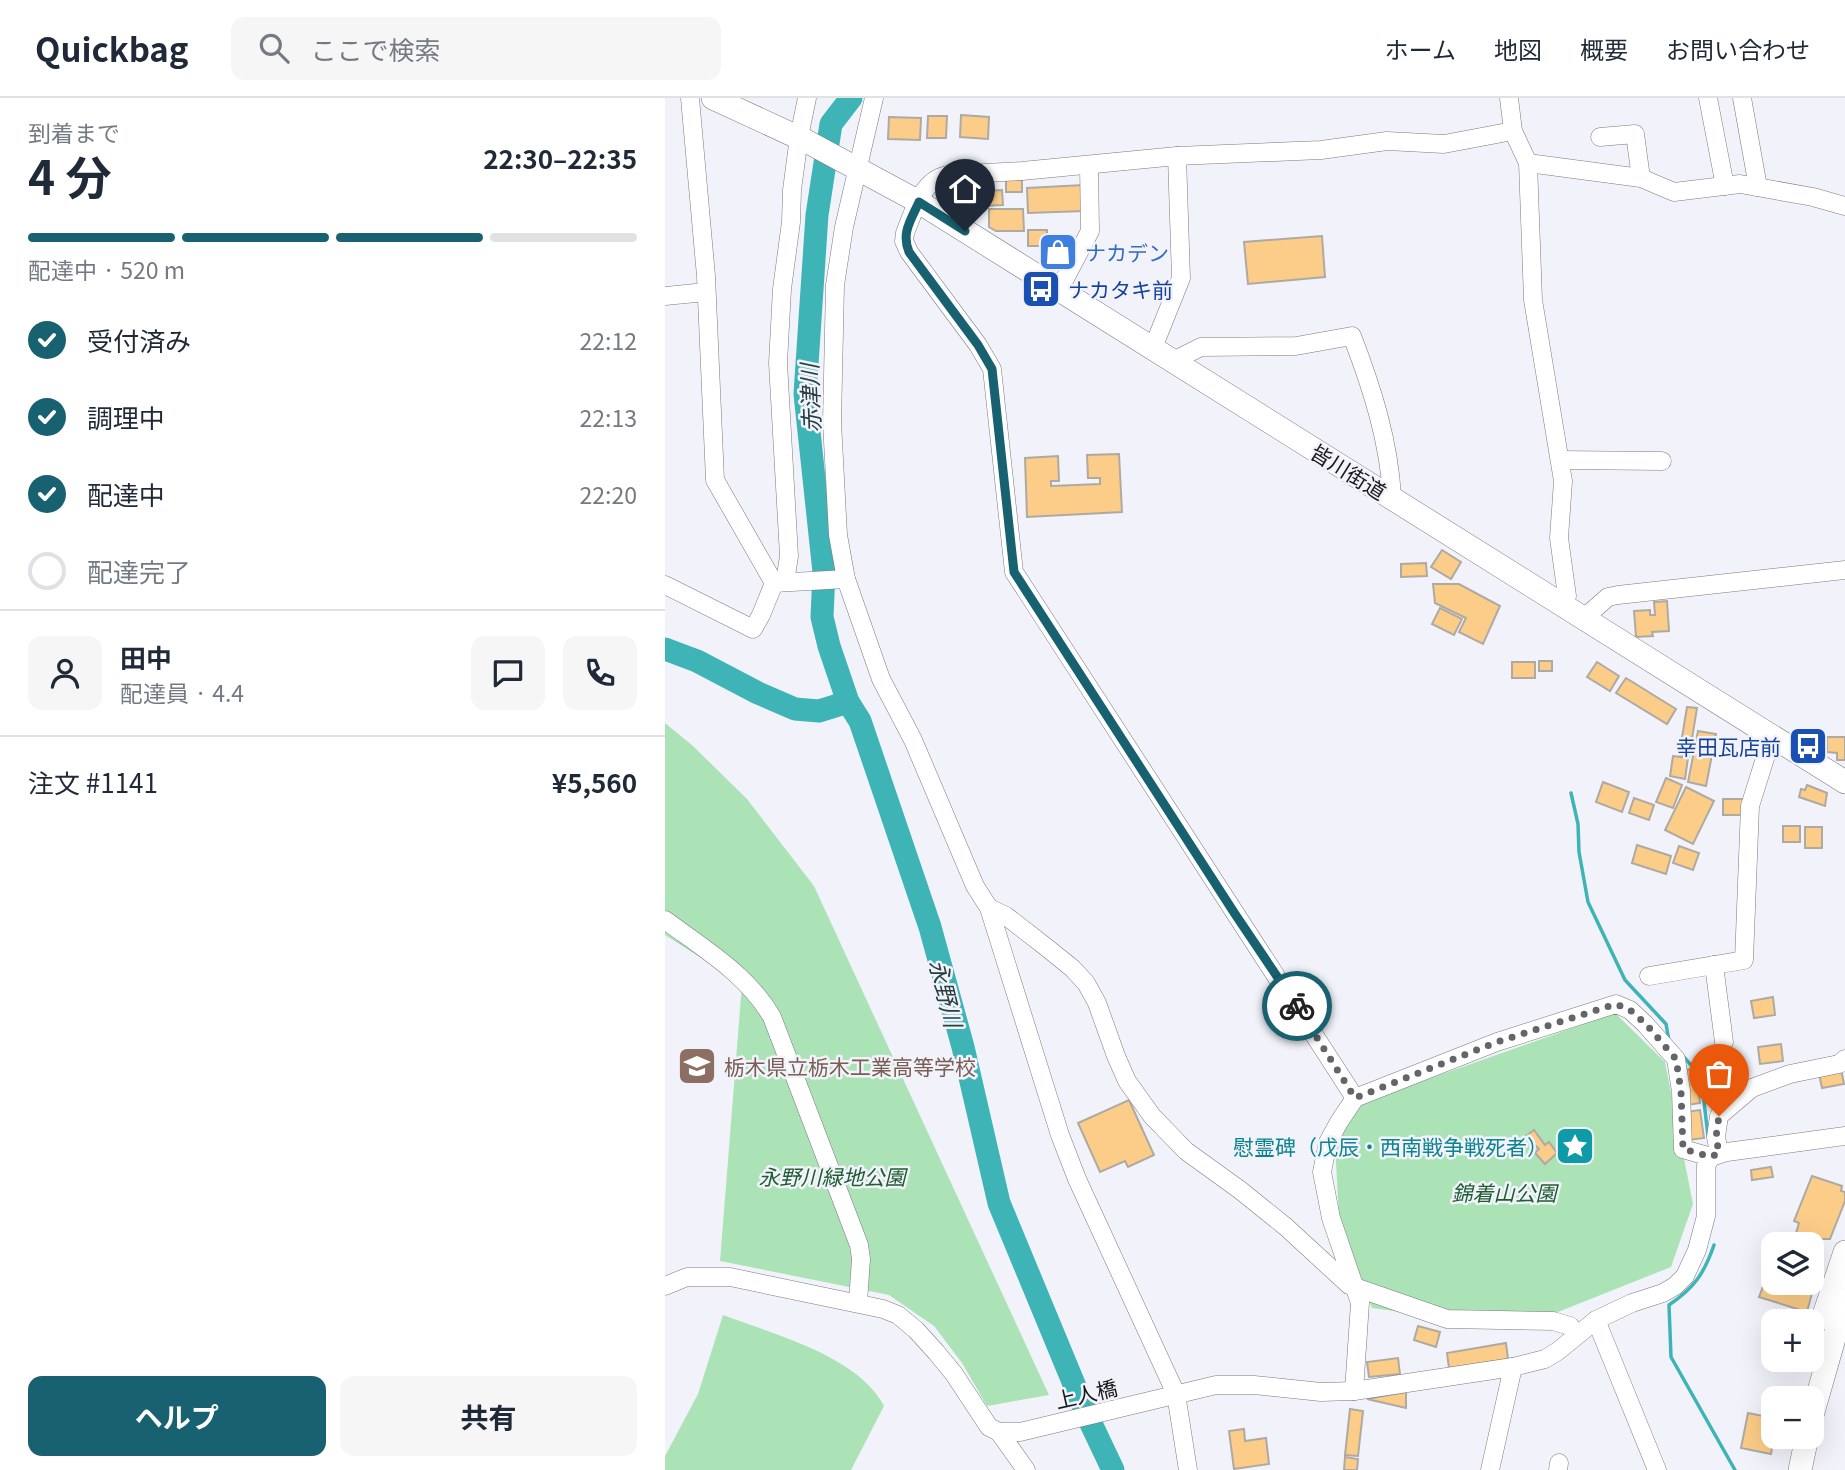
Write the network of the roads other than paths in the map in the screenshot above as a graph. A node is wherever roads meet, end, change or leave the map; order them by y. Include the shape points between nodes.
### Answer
1 (690, 98) edge
2 (713, 98) edge
3 (807, 98) edge
4 (874, 98) edge
5 (1509, 98) edge
6 (1709, 98) edge
7 (1742, 98) edge
8 (1513, 131) junction
9 (1600, 137) dead end
10 (802, 139) junction
11 (1177, 156) junction
12 (1528, 163) junction
13 (1089, 164) junction
14 (854, 166) junction
15 (1641, 178) junction
16 (1725, 186) junction
17 (1758, 187) junction
18 (919, 202) junction
19 (1845, 206) edge
20 (1059, 290) junction
21 (706, 292) junction
22 (665, 296) edge
23 (1153, 348) junction
24 (1173, 361) junction
25 (1560, 460) junction
26 (1662, 461) dead end
27 (1392, 497) junction
28 (1845, 570) edge
29 (844, 579) junction
30 (786, 582) junction
31 (665, 585) edge
32 (1561, 604) junction
33 (1584, 618) junction
34 (1772, 736) junction
35 (1845, 782) edge
36 (989, 908) junction
37 (665, 920) edge
38 (1714, 965) junction
39 (1649, 976) dead end
40 (1724, 1042) dead end
41 (1845, 1059) edge
42 (1355, 1098) junction
43 (1845, 1136) edge
44 (1715, 1155) junction
45 (1845, 1252) edge
46 (665, 1286) edge
47 (1356, 1289) junction
48 (1845, 1300) edge
49 (858, 1302) junction
50 (1824, 1318) edge
51 (1595, 1320) junction
52 (1576, 1335) junction
53 (1513, 1367) junction
54 (1820, 1386) edge
55 (1354, 1391) junction
56 (1168, 1396) junction
57 (999, 1432) junction
58 (1789, 1449) edge
59 (1804, 1449) edge
60 (1026, 1470) edge
61 (1188, 1470) edge
62 (1490, 1470) edge
63 (1657, 1470) edge
64 (1785, 1470) edge
65 (1800, 1470) edge

1 - 21 street
2 - 10 main road
3 - 10 street
4 - 14 street
5 - 8 street
6 - 16 street
7 - 17 street
8 - 11 street via 1444,144 1387,141 1321,150
8 - 12 street
9 - 15 street via 1635,134
10 - 14 main road, 皆川街道
10 - 30 street via 782,289 778,363 789,556
11 - 13 street
11 - 23 street via 1181,278
12 - 15 street
12 - 25 street via 1533,300
13 - 18 street via 939,176 929,183
13 - 20 street via 1090,231
14 - 18 main road, 皆川街道
14 - 29 street via 832,350 836,509
15 - 16 street via 1674,192
16 - 17 street
17 - 19 street
18 - 20 main road, 皆川街道
18 - 42 street via 904,241 992,369 1014,572
20 - 23 main road, 皆川街道
21 - 22 street
21 - 30 street via 715,480
23 - 24 main road, 皆川街道
24 - 27 main road, 皆川街道
24 - 27 street via 1201,347 1296,346 1352,336 1377,402
25 - 26 street
25 - 32 street via 1559,538 1567,596
27 - 32 main road, 皆川街道
28 - 33 street via 1618,595 1608,597
29 - 30 street
29 - 36 street via 881,679
30 - 31 street via 753,629
32 - 33 main road, 皆川街道
33 - 34 main road, 皆川街道
34 - 35 main road, 皆川街道
34 - 38 street via 1750,806 1744,960
36 - 47 street via 1006,916 1086,983 1127,1081 1152,1116 1186,1151 1250,1197
36 - 56 street via 1060,1135
37 - 49 street via 730,968 772,1017 859,1245
38 - 39 street
38 - 40 street
41 - 44 street, 上人橋 via 1752,1088 1719,1116
42 - 44 street via 1497,1042 1616,1004 1646,1024 1676,1059 1683,1149
42 - 47 street via 1328,1142 1322,1172 1331,1218
43 - 44 street
44 - 51 street, 上人橋 via 1707,1163 1706,1216 1685,1276 1663,1293
45 - 50 main road
46 - 49 street via 687,1278 730,1278
47 - 52 street via 1447,1319 1553,1321 1570,1326
47 - 55 street via 1360,1303
48 - 54 main road
49 - 57 street via 898,1315 916,1330 954,1374 982,1421
51 - 52 street, 上人橋
51 - 63 street
52 - 53 street, 上人橋 via 1545,1359
53 - 55 street, 上人橋
53 - 62 street
55 - 56 street, 上人橋 via 1233,1384
56 - 57 street, 上人橋 via 1020,1432
56 - 61 street
57 - 60 street
58 - 64 main road
59 - 65 main road

